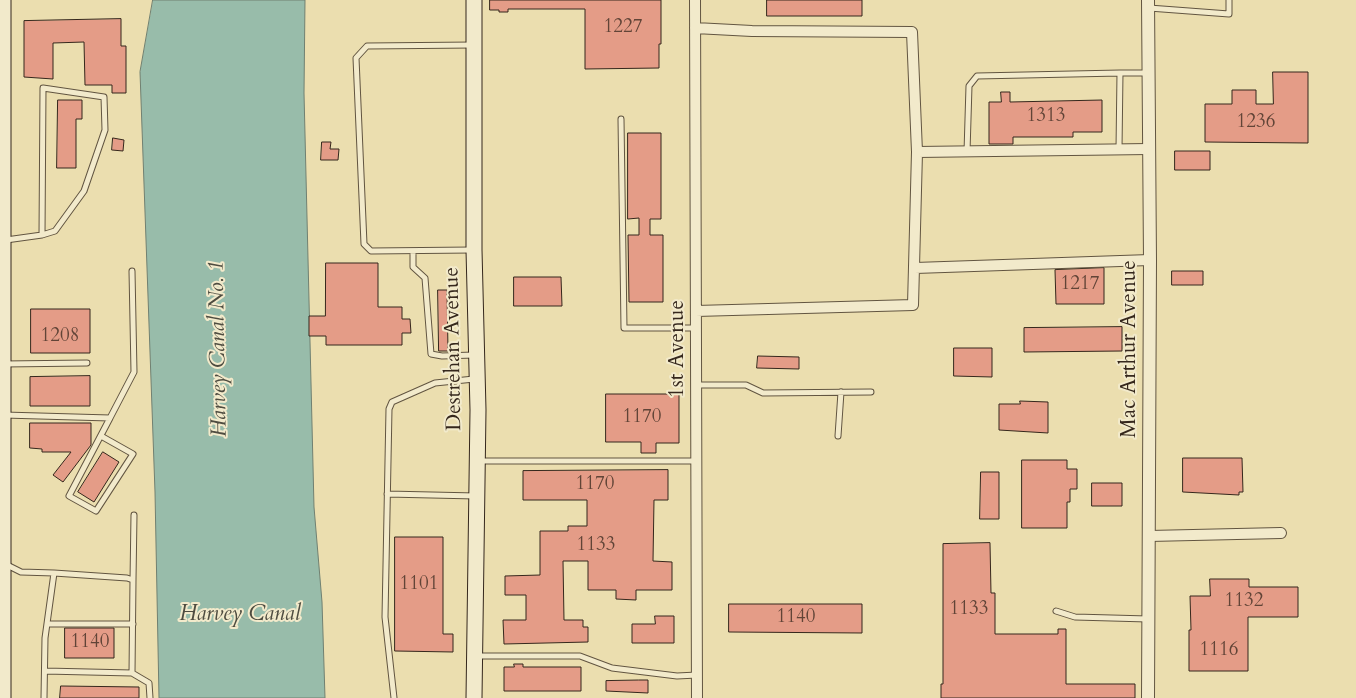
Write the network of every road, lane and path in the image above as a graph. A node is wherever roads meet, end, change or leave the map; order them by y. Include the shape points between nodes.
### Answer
1 (3, 0) edge
2 (474, 0) edge
3 (695, 0) edge
4 (1229, 0) edge
5 (1148, 4) edge
6 (696, 28) junction
7 (474, 45) junction
8 (1120, 73) junction
9 (1149, 73) junction
10 (1, 105) edge
11 (622, 119) dead end
12 (1149, 149) junction
13 (1119, 150) junction
14 (918, 152) junction
15 (967, 152) junction
16 (2, 186) edge
17 (42, 235) junction
18 (3, 240) junction
19 (474, 250) junction
20 (413, 251) junction
21 (1150, 260) junction
22 (915, 268) junction
23 (132, 271) dead end
24 (2, 297) edge
25 (696, 311) junction
26 (696, 328) junction
27 (476, 355) junction
28 (87, 363) dead end
29 (2, 373) edge
30 (477, 379) junction
31 (697, 385) junction
32 (841, 392) junction
33 (871, 392) dead end
34 (3, 415) junction
35 (110, 418) junction
36 (101, 436) junction
37 (838, 436) dead end
38 (477, 461) junction
39 (697, 461) junction
40 (387, 494) junction
41 (477, 496) junction
42 (2, 507) edge
43 (134, 515) dead end
44 (1281, 533) dead end
45 (1149, 536) junction
46 (2, 563) edge
47 (54, 573) junction
48 (133, 580) junction
49 (1056, 611) dead end
50 (1149, 619) junction
51 (48, 624) junction
52 (133, 624) junction
53 (2, 653) edge
54 (474, 656) junction
55 (45, 671) junction
56 (132, 672) junction
57 (697, 676) junction
58 (3, 698) edge
59 (44, 698) edge
60 (150, 698) edge
61 (394, 698) edge
62 (474, 698) edge
63 (697, 698) edge
64 (1148, 698) edge

1 - 10 main road
2 - 7 main road, Destrehan Avenue
3 - 6 street, 1st Avenue
4 - 5 lane via 1229,14
5 - 9 street, Mac Arthur Avenue
6 - 14 street via 752,32 912,32
6 - 25 street, 1st Avenue
7 - 19 main road, Destrehan Avenue
7 - 20 lane via 367,46 356,58 364,244 371,251
8 - 9 lane
8 - 13 lane
8 - 15 lane via 978,76 969,86
9 - 12 street, Mac Arthur Avenue
10 - 16 main road
11 - 26 lane via 624,328
12 - 13 street
12 - 21 street, Mac Arthur Avenue
13 - 15 street
14 - 15 street
14 - 22 street
16 - 18 main road
17 - 17 lane via 55,231 84,191 105,130 104,97 43,88
17 - 18 lane
18 - 24 main road
19 - 20 lane
19 - 27 main road, Destrehan Avenue
20 - 27 lane via 413,268 425,278 431,354
21 - 22 street
21 - 45 street, Mac Arthur Avenue
22 - 25 street via 913,305
23 - 35 lane via 134,372
24 - 29 main road
25 - 26 street, 1st Avenue
26 - 31 street, 1st Avenue
27 - 30 main road, Destrehan Avenue
28 - 29 lane
29 - 34 main road
30 - 38 main road, Destrehan Avenue
30 - 40 lane via 435,383 392,402 389,409
31 - 32 lane via 746,385 763,393
31 - 39 street, 1st Avenue
32 - 33 lane
32 - 37 lane
34 - 35 lane
34 - 42 main road
35 - 36 lane
36 - 36 lane via 69,496 96,511 133,454
38 - 39 lane
38 - 41 main road, Destrehan Avenue
39 - 57 street, 1st Avenue
40 - 41 lane
40 - 61 lane via 386,617
41 - 54 main road, Destrehan Avenue
42 - 46 main road
43 - 48 lane
44 - 45 street
45 - 50 street, Mac Arthur Avenue
46 - 47 lane via 20,572
46 - 53 main road
47 - 48 lane
47 - 51 lane
48 - 52 lane
49 - 50 lane via 1075,617
50 - 64 street, Mac Arthur Avenue
51 - 52 lane
51 - 55 lane
52 - 56 lane
53 - 58 main road
54 - 57 lane via 580,656 612,668
54 - 62 main road, Destrehan Avenue
55 - 56 lane
55 - 59 lane
56 - 60 lane via 149,683
57 - 63 street, 1st Avenue

